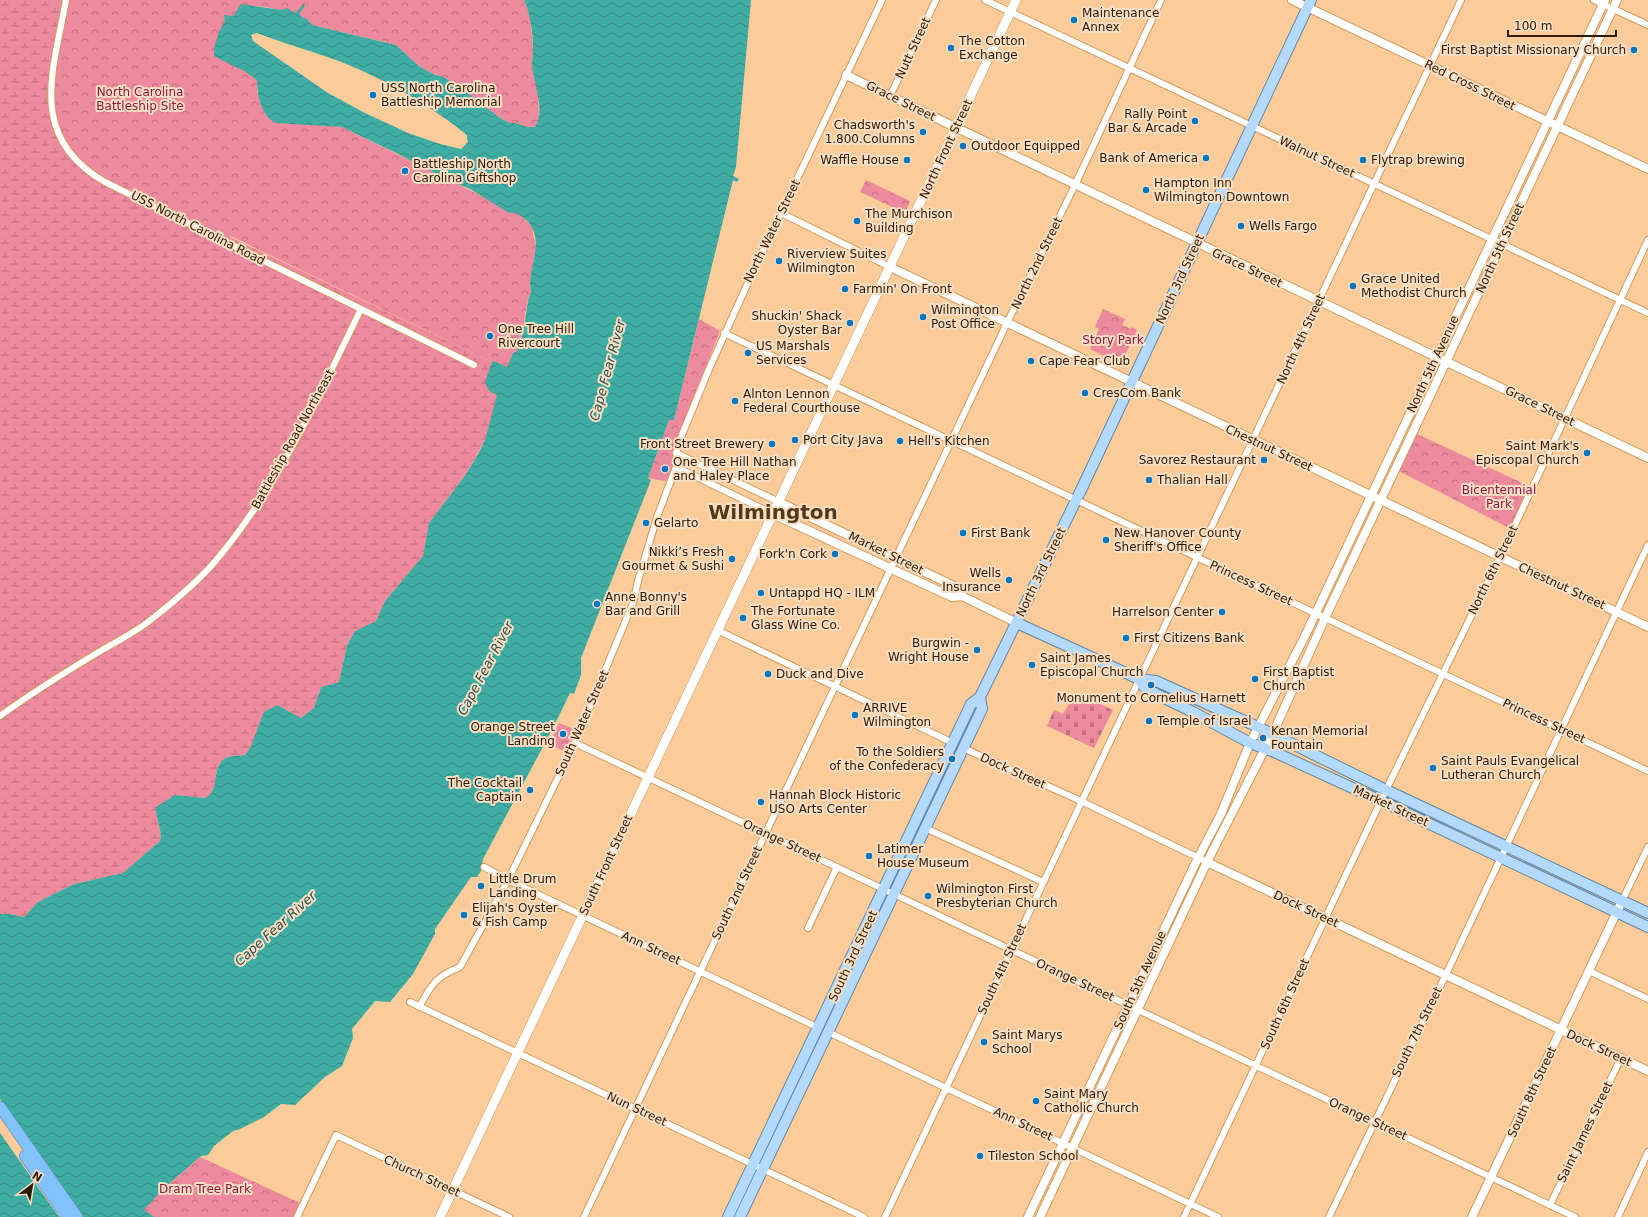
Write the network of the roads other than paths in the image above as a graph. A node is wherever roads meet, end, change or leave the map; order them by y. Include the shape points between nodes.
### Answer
1 (66, 0) edge
2 (882, 0) edge
3 (936, 0) edge
4 (985, 0) edge
5 (1016, 0) edge
6 (1161, 0) edge
7 (1292, 0) edge
8 (1461, 0) edge
9 (1594, 0) edge
10 (1617, 0) edge
11 (1604, 2) edge
12 (1309, 4) edge
13 (1613, 9) junction
14 (1011, 12) junction
15 (1648, 25) edge
16 (1430, 66) junction
17 (1128, 67) junction
18 (846, 75) junction
19 (890, 96) junction
20 (1548, 122) junction
21 (1252, 126) junction
22 (1557, 126) junction
23 (956, 128) junction
24 (1648, 169) edge
25 (1374, 184) junction
26 (1075, 185) junction
27 (781, 213) junction
28 (1648, 240) edge
29 (1492, 241) junction
30 (1196, 244) junction
31 (1502, 245) junction
32 (890, 267) junction
33 (1620, 300) junction
34 (1318, 302) junction
35 (361, 310) junction
36 (1648, 313) edge
37 (1007, 323) junction
38 (724, 333) junction
39 (1437, 357) junction
40 (1446, 362) junction
41 (474, 365) dead end
42 (1132, 382) junction
43 (834, 385) junction
44 (1564, 418) junction
45 (1253, 440) junction
46 (952, 441) junction
47 (676, 453) junction
48 (1648, 458) edge
49 (676, 468) junction
50 (1371, 496) junction
51 (1076, 501) junction
52 (1380, 501) junction
53 (778, 502) junction
54 (773, 514) junction
55 (1648, 545) edge
56 (1500, 557) junction
57 (896, 558) junction
58 (1198, 558) junction
59 (891, 569) junction
60 (962, 596) junction
61 (1616, 612) junction
62 (1316, 614) junction
63 (1325, 618) junction
64 (1017, 623) junction
65 (1648, 627) edge
66 (717, 630) junction
67 (1443, 674) junction
68 (1139, 679) junction
69 (835, 686) junction
70 (980, 697) junction
71 (0, 716) edge
72 (1258, 727) junction
73 (1561, 729) junction
74 (1273, 733) junction
75 (575, 743) junction
76 (953, 743) junction
77 (1250, 743) junction
78 (964, 748) junction
79 (1266, 749) junction
80 (1648, 771) edge
81 (648, 778) junction
82 (1386, 790) junction
83 (1081, 801) junction
84 (1381, 801) junction
85 (925, 828) junction
86 (765, 833) junction
87 (1505, 847) junction
88 (1648, 847) edge
89 (1198, 858) junction
90 (1500, 858) junction
91 (1207, 862) junction
92 (484, 867) dead end
93 (837, 867) junction
94 (508, 880) junction
95 (1043, 882) junction
96 (889, 892) junction
97 (1622, 901) junction
98 (1616, 912) junction
99 (1648, 913) edge
100 (583, 916) junction
101 (1325, 918) junction
102 (1648, 927) edge
103 (808, 928) dead end
104 (1011, 950) junction
105 (700, 971) junction
106 (1589, 971) junction
107 (1444, 975) junction
108 (1648, 999) edge
109 (410, 1002) dead end
110 (1128, 1005) junction
111 (419, 1007) junction
112 (1138, 1010) junction
113 (823, 1030) junction
114 (1561, 1030) junction
115 (518, 1053) junction
116 (1620, 1058) junction
117 (1256, 1066) junction
118 (1648, 1071) edge
119 (946, 1088) junction
120 (0, 1107) edge
121 (635, 1109) junction
122 (0, 1120) edge
123 (1374, 1122) junction
124 (1063, 1143) junction
125 (1072, 1148) junction
126 (1648, 1152) edge
127 (758, 1167) junction
128 (1491, 1177) junction
129 (453, 1190) junction
130 (1190, 1204) junction
131 (1550, 1205) junction
132 (67, 1217) edge
133 (77, 1217) edge
134 (297, 1217) edge
135 (440, 1217) edge
136 (509, 1217) edge
137 (584, 1217) edge
138 (728, 1217) edge
139 (740, 1217) edge
140 (864, 1217) edge
141 (885, 1217) edge
142 (1028, 1217) edge
143 (1040, 1217) edge
144 (1184, 1217) edge
145 (1218, 1217) edge
146 (1328, 1217) edge
147 (1472, 1217) edge
148 (1575, 1217) edge
149 (1618, 1217) edge

1 - 35 street, USS North Carolina Road via 52,76 51,101 56,129 76,159 89,172 105,182
2 - 18 street, North Water Street
3 - 19 street, Nutt Street
4 - 14 street, Walnut Street
5 - 14 main road, North Front Street
6 - 17 street, North 2nd Street
7 - 12 street, Red Cross Street
8 - 16 street, North 4th Street
9 - 11 street
10 - 13 street
11 - 13 street
11 - 20 street, North 5th Avenue
12 - 16 street, Red Cross Street
12 - 21 main road, North 3rd Street
13 - 15 street
13 - 22 street
14 - 17 street, Walnut Street
14 - 23 main road, North Front Street
16 - 20 street, Red Cross Street
16 - 25 street, North 4th Street
17 - 21 street, Walnut Street
17 - 26 street, North 2nd Street
18 - 19 street, Grace Street
18 - 27 street, North Water Street
19 - 23 street, Grace Street
20 - 22 street, Red Cross Street
20 - 29 street, North 5th Avenue
21 - 25 street, Walnut Street
21 - 30 main road, North 3rd Street
22 - 24 street, Red Cross Street
22 - 31 street, North 5th Street
23 - 26 street, Grace Street
23 - 32 main road, North Front Street
25 - 29 street, Walnut Street
25 - 34 street, North 4th Street
26 - 30 street, Grace Street
26 - 37 street, North 2nd Street
27 - 32 street
27 - 38 street, North Water Street
28 - 33 street, North 6th Street
29 - 31 street, Walnut Street
29 - 39 street, North 5th Avenue
30 - 34 street, Grace Street
30 - 42 main road, North 3rd Street
31 - 33 street, Walnut Street
31 - 40 street, North 5th Street
32 - 37 street, Chestnut Street
32 - 43 main road, North Front Street
33 - 36 street, Walnut Street
33 - 44 street, North 6th Street
34 - 39 street, Grace Street
34 - 45 street, North 4th Street
35 - 41 street, USS North Carolina Road
35 - 71 street, Battleship Road Northeast via 266,493 218,559 152,619 31,693
37 - 42 street, Chestnut Street
37 - 46 street, North 2nd Street
38 - 43 street, Princess Street
38 - 47 street, North Water Street
39 - 40 street, Grace Street
39 - 50 street, North 5th Avenue
40 - 44 street, Grace Street
40 - 52 street, North 5th Street
42 - 45 street, Chestnut Street
42 - 51 main road, North 3rd Street
43 - 46 street, Princess Street
43 - 53 main road, North Front Street
44 - 48 street, Grace Street
44 - 56 street, North 6th Street
45 - 50 street, Chestnut Street
45 - 58 street, North 4th Street
46 - 51 street, Princess Street
46 - 57 street, North 2nd Street
47 - 49 street, North Water Street
47 - 53 street, Market Street
49 - 54 street, Market Street
49 - 75 street, South Water Street via 658,517 633,603
50 - 52 street, Chestnut Street
50 - 62 street, North 5th Avenue
51 - 58 street, Princess Street
51 - 64 main road, North 3rd Street
52 - 56 street, Chestnut Street
52 - 63 street
53 - 54 main road, North Front Street
53 - 57 street, Market Street
54 - 59 street, Market Street
54 - 66 main road, South Front Street
55 - 61 street, South 7th Street
56 - 61 street, Chestnut Street
56 - 67 street, North 6th Street
57 - 59 street, North 2nd Street
57 - 60 street, Market Street via 956,587
58 - 62 street, Princess Street
58 - 68 street, North 4th Street
59 - 60 street, Market Street via 952,597
59 - 69 street, South 2nd Street
60 - 64 street, Market Street
61 - 65 street, Chestnut Street
61 - 73 street, South 7th Street
62 - 63 street, Princess Street
62 - 72 street, North 5th Avenue
63 - 67 street, Princess Street
63 - 74 street
64 - 68 main road, Market Street
64 - 70 main road, South 3rd Street
66 - 69 street
66 - 81 main road, South Front Street
67 - 73 street, Princess Street
67 - 82 street, North 6th Street
68 - 72 main road, Market Street via 1156,681
68 - 77 main road, Market Street via 1145,688
68 - 83 street, South 4th Street
69 - 76 street
69 - 86 street, South 2nd Street
70 - 76 main road, South 3rd Street via 971,704
70 - 78 main road, South 3rd Street via 982,709
72 - 74 main road, Market Street
72 - 77 street, North 5th Avenue
73 - 80 street, Princess Street
73 - 87 street, South 7th Street
74 - 79 street, South 5th Avenue
74 - 82 main road, Market Street
75 - 81 street, Orange Street
75 - 94 street, South Water Street
76 - 96 main road, South 3rd Street
77 - 79 main road, Market Street
77 - 89 street, South 5th Avenue via 1221,814
78 - 83 street, Dock Street
78 - 85 main road, South 3rd Street
79 - 84 main road, Market Street
79 - 91 street, South 5th Avenue
81 - 86 street, Orange Street
81 - 100 main road, South Front Street
82 - 84 street, South 6th Street
82 - 87 main road, Market Street
83 - 89 street, Dock Street
83 - 95 street, South 4th Street
84 - 90 main road, Market Street
84 - 101 street, South 6th Street
85 - 95 street
85 - 96 main road, South 3rd Street
86 - 93 street, Orange Street
86 - 105 street, South 2nd Street
87 - 90 street, South 7th Street
87 - 97 main road, Market Street
88 - 97 street
89 - 91 street, Dock Street
89 - 110 street, South 5th Avenue
90 - 98 main road, Market Street
90 - 107 street, South 7th Street
91 - 101 street, Dock Street
91 - 112 street, South 5th Avenue
92 - 94 street, Ann Street
93 - 96 street, Orange Street
93 - 103 street
94 - 100 street, Ann Street
94 - 111 street, South Water Street via 460,967 445,973 434,982
95 - 104 street, South 4th Street
96 - 104 street, Orange Street
96 - 113 main road, South 3rd Street
97 - 98 street, South 8th Street
97 - 99 main road, Market Street
98 - 102 main road, Market Street
98 - 106 street, South 8th Street
100 - 105 street, Ann Street
100 - 115 main road, South Front Street
101 - 107 street, Dock Street
101 - 117 street, South 6th Street
104 - 110 street, Orange Street
104 - 119 street, South 4th Street
105 - 113 street, Ann Street
105 - 121 street, South 2nd Street
106 - 108 street
106 - 114 street, South 8th Street
107 - 114 street, Dock Street
107 - 123 street, South 7th Street
109 - 111 street, Nun Street
110 - 112 street, Orange Street
110 - 124 street, South 5th Avenue
111 - 115 street, Nun Street
112 - 117 street, Orange Street
112 - 125 street, South 5th Avenue
113 - 119 street, Ann Street
113 - 127 main road, South 3rd Street
114 - 116 street, Dock Street
114 - 128 street, South 8th Street
115 - 121 street, Nun Street
115 - 129 main road, South Front Street
116 - 118 street, Dock Street
116 - 131 street, Saint James Street
117 - 123 street, Orange Street
117 - 130 street, South 6th Street
119 - 124 street, Ann Street
119 - 141 street, South 4th Street
120 - 133 highway
121 - 127 street, Nun Street
121 - 137 street, South 2nd Street
122 - 132 highway
123 - 128 street, Orange Street
123 - 146 street, South 7th Street
124 - 125 street, Ann Street
124 - 142 street, South 5th Avenue
125 - 130 street, Ann Street
125 - 143 street, South 5th Avenue
126 - 149 street
127 - 138 main road, South 3rd Street
127 - 139 main road, South 3rd Street
127 - 140 street, Nun Street
128 - 131 street, Orange Street
128 - 147 street, South 8th Street
129 - 134 street, Church Street via 336,1135
129 - 135 main road, South Front Street
129 - 136 street, Church Street
130 - 144 street, South 6th Street
130 - 145 street, Ann Street
131 - 148 street, Orange Street

